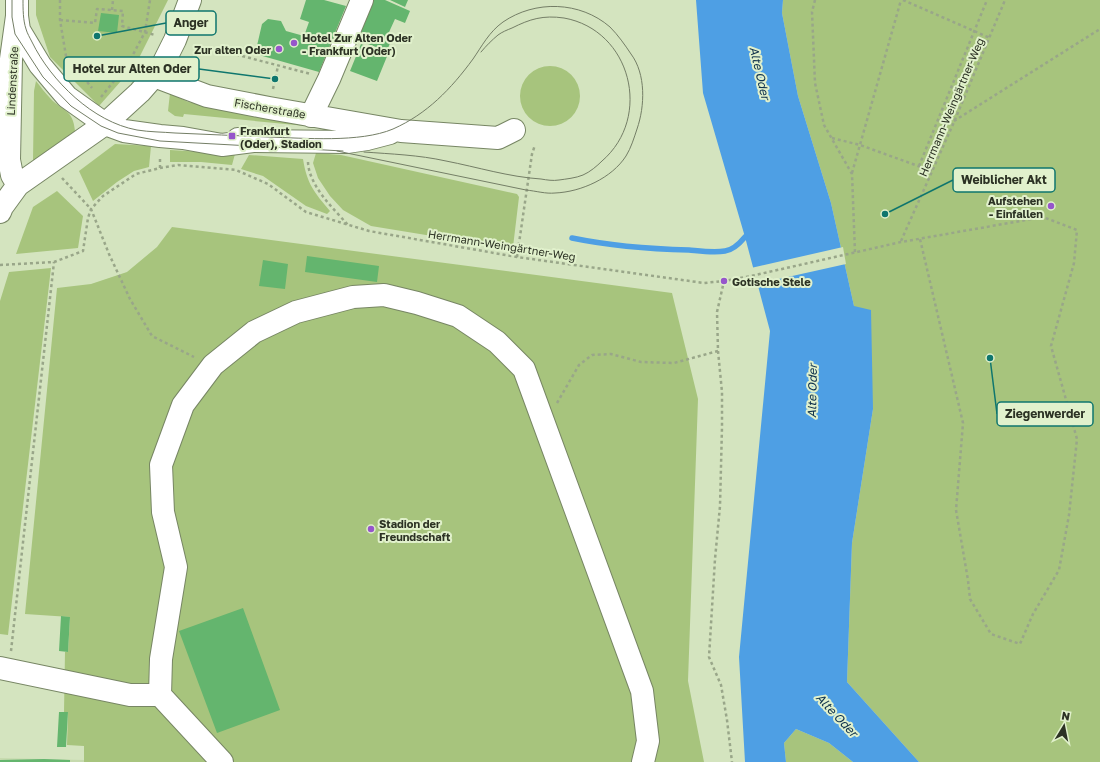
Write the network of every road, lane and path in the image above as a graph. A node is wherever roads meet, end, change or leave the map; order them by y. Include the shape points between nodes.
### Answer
1 (60, 0) edge
2 (113, 0) edge
3 (150, 0) edge
4 (190, 0) edge
5 (362, 0) edge
6 (815, 0) edge
7 (902, 0) edge
8 (987, 0) edge
9 (1004, 0) edge
10 (17, 8) edge
11 (112, 10) junction
12 (60, 20) junction
13 (1100, 29) edge
14 (975, 31) junction
15 (145, 32) junction
16 (990, 38) junction
17 (219, 50) dead end
18 (6, 59) edge
19 (154, 76) junction
20 (328, 79) junction
21 (95, 92) dead end
22 (311, 116) junction
23 (112, 117) junction
24 (954, 122) junction
25 (401, 130) junction
26 (514, 130) dead end
27 (832, 138) junction
28 (307, 142) junction
29 (535, 145) dead end
30 (860, 145) junction
31 (50, 164) junction
32 (919, 166) junction
33 (932, 171) junction
34 (852, 174) junction
35 (18, 185) junction
36 (91, 210) junction
37 (0, 212) edge
38 (348, 226) junction
39 (920, 239) junction
40 (901, 242) junction
41 (855, 253) junction
42 (517, 257) junction
43 (54, 262) junction
44 (0, 265) edge
45 (724, 281) junction
46 (718, 351) junction
47 (213, 365) junction
48 (545, 425) junction
49 (4, 669) edge
50 (160, 695) junction
51 (222, 762) edge
52 (643, 762) edge
53 (732, 762) edge

1 - 12 path
2 - 11 path
3 - 15 path
4 - 19 street via 175,40 160,70
5 - 20 street, Fischerstraße
6 - 27 path via 812,12 815,83 824,125
7 - 14 path
7 - 30 path
8 - 14 path
9 - 16 path, Herrmann-Weingärtner-Weg
10 - 18 street, Lindenstraße
10 - 23 street via 19,30 40,65 67,97
11 - 12 path via 97,9 95,23
11 - 15 path via 123,12 122,26
12 - 21 path via 66,56
13 - 24 path
14 - 16 path
14 - 32 path
15 - 23 path via 128,64 101,97 111,106
16 - 24 path, Herrmann-Weingärtner-Weg
17 - 20 path
18 - 35 street, Lindenstraße via 9,160 12,175
19 - 22 street, Fischerstraße via 207,96
19 - 23 street
20 - 22 street, Fischerstraße
22 - 25 street
23 - 28 street via 124,131 160,136 183,138 215,135 253,141
23 - 31 street
24 - 33 path, Herrmann-Weingärtner-Weg
25 - 26 street via 498,138
25 - 28 street via 354,141
27 - 30 path
27 - 34 path
28 - 38 path via 308,169 323,198
29 - 42 path
30 - 32 path
30 - 34 path
31 - 35 street
31 - 36 path
32 - 33 path
33 - 40 path, Herrmann-Weingärtner-Weg
34 - 41 path
35 - 37 street
36 - 38 path, Herrmann-Weingärtner-Weg via 103,196 136,174 178,165 236,170 268,184 306,212
36 - 43 path via 83,250
36 - 47 path via 130,299 152,336
38 - 42 path, Herrmann-Weingärtner-Weg
39 - 39 path, Herrmann-Weingärtner-Weg via 963,422 956,510 970,599 991,634 1020,644 1033,614 1059,570 1069,516 1077,439 1051,346 1074,263 1077,230 1043,217
39 - 40 path, Herrmann-Weingärtner-Weg
40 - 41 path, Herrmann-Weingärtner-Weg
41 - 45 path, Herrmann-Weingärtner-Weg
42 - 45 path, Herrmann-Weingärtner-Weg via 704,283
43 - 44 path
43 - 49 path
45 - 46 path via 717,312
46 - 48 path via 674,362 641,362 611,354 592,355 579,365
46 - 53 path via 722,392 720,506 709,657 721,685
47 - 48 street via 254,332 296,312 353,297 384,295 458,316 497,342 524,369
47 - 50 street via 183,405 161,465 163,512 176,567 161,659
48 - 52 street via 642,691 648,742
49 - 50 street via 130,695
50 - 51 street

